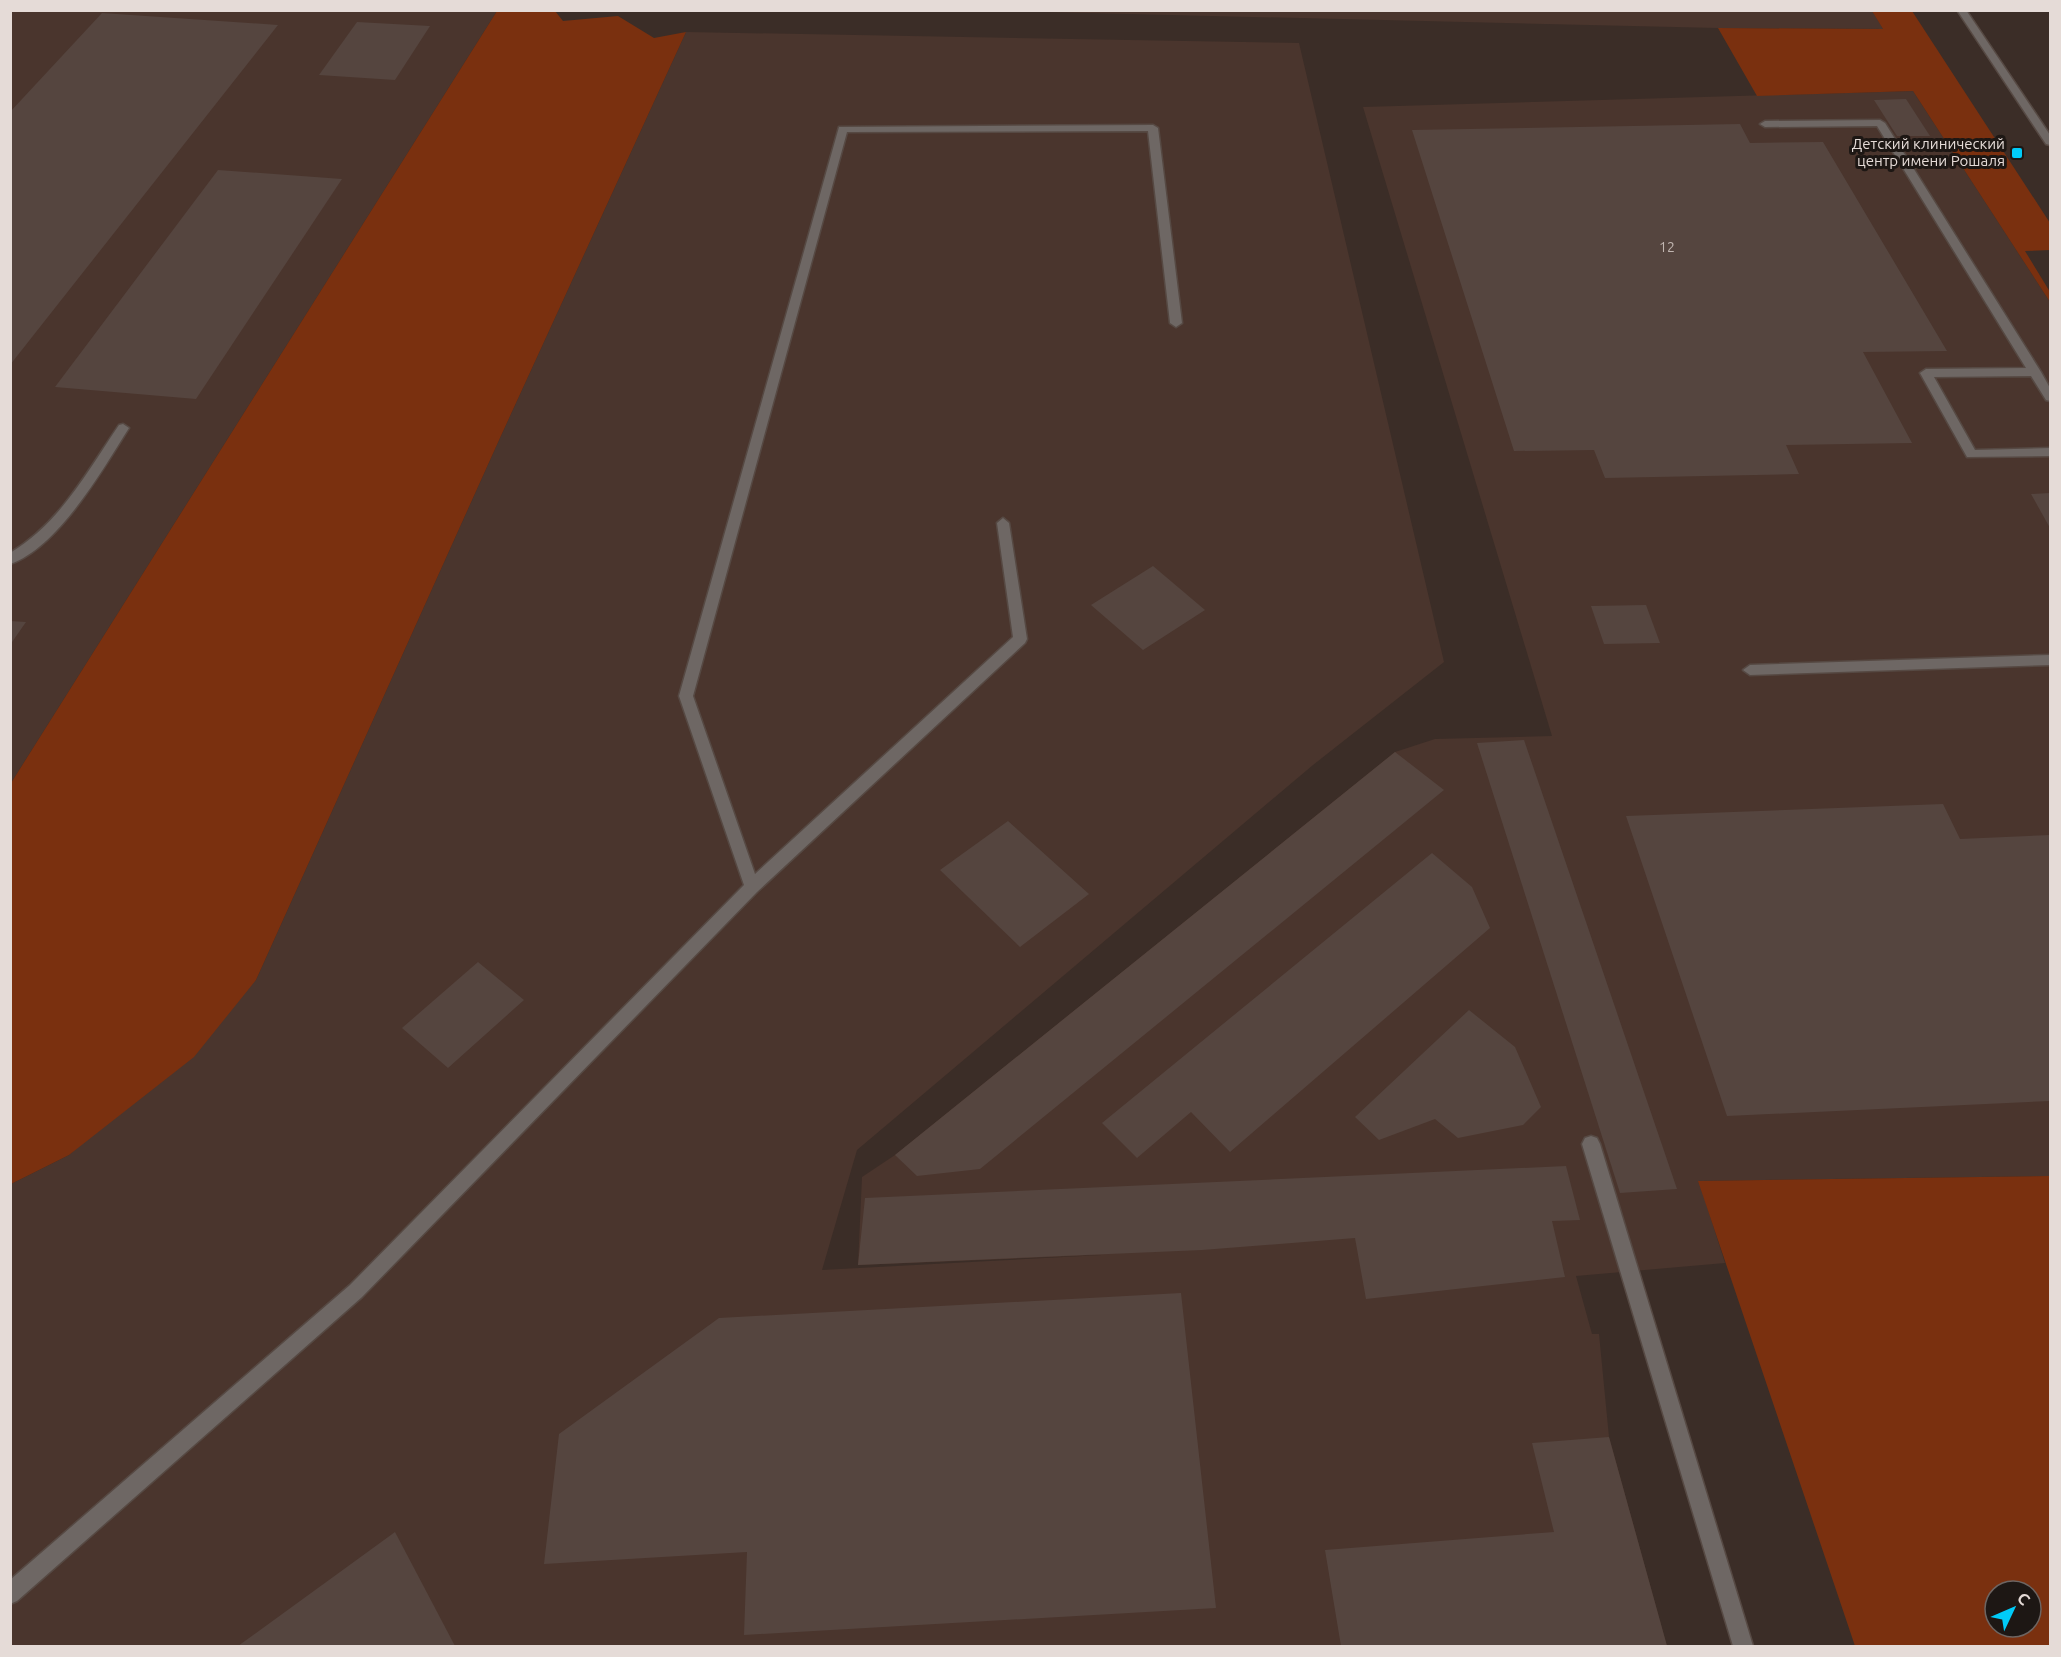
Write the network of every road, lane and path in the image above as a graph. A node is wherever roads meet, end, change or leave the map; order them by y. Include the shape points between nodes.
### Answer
1 (1961, 10) edge
2 (1765, 124) dead end
3 (2050, 140) edge
4 (1176, 322) dead end
5 (2035, 372) junction
6 (2050, 397) edge
7 (123, 428) dead end
8 (2050, 452) edge
9 (1003, 524) dead end
10 (10, 559) edge
11 (2050, 660) edge
12 (1750, 670) dead end
13 (752, 887) junction
14 (1591, 1144) dead end
15 (10, 1594) edge
16 (1743, 1647) edge

1 - 3 street
2 - 5 street via 1880,123
4 - 13 street via 1153,128 843,129 686,696
5 - 6 street
5 - 8 street via 1926,374 1971,454
7 - 10 street via 59,521
9 - 13 street via 1020,639
11 - 12 street
13 - 15 street via 356,1291
14 - 16 street

